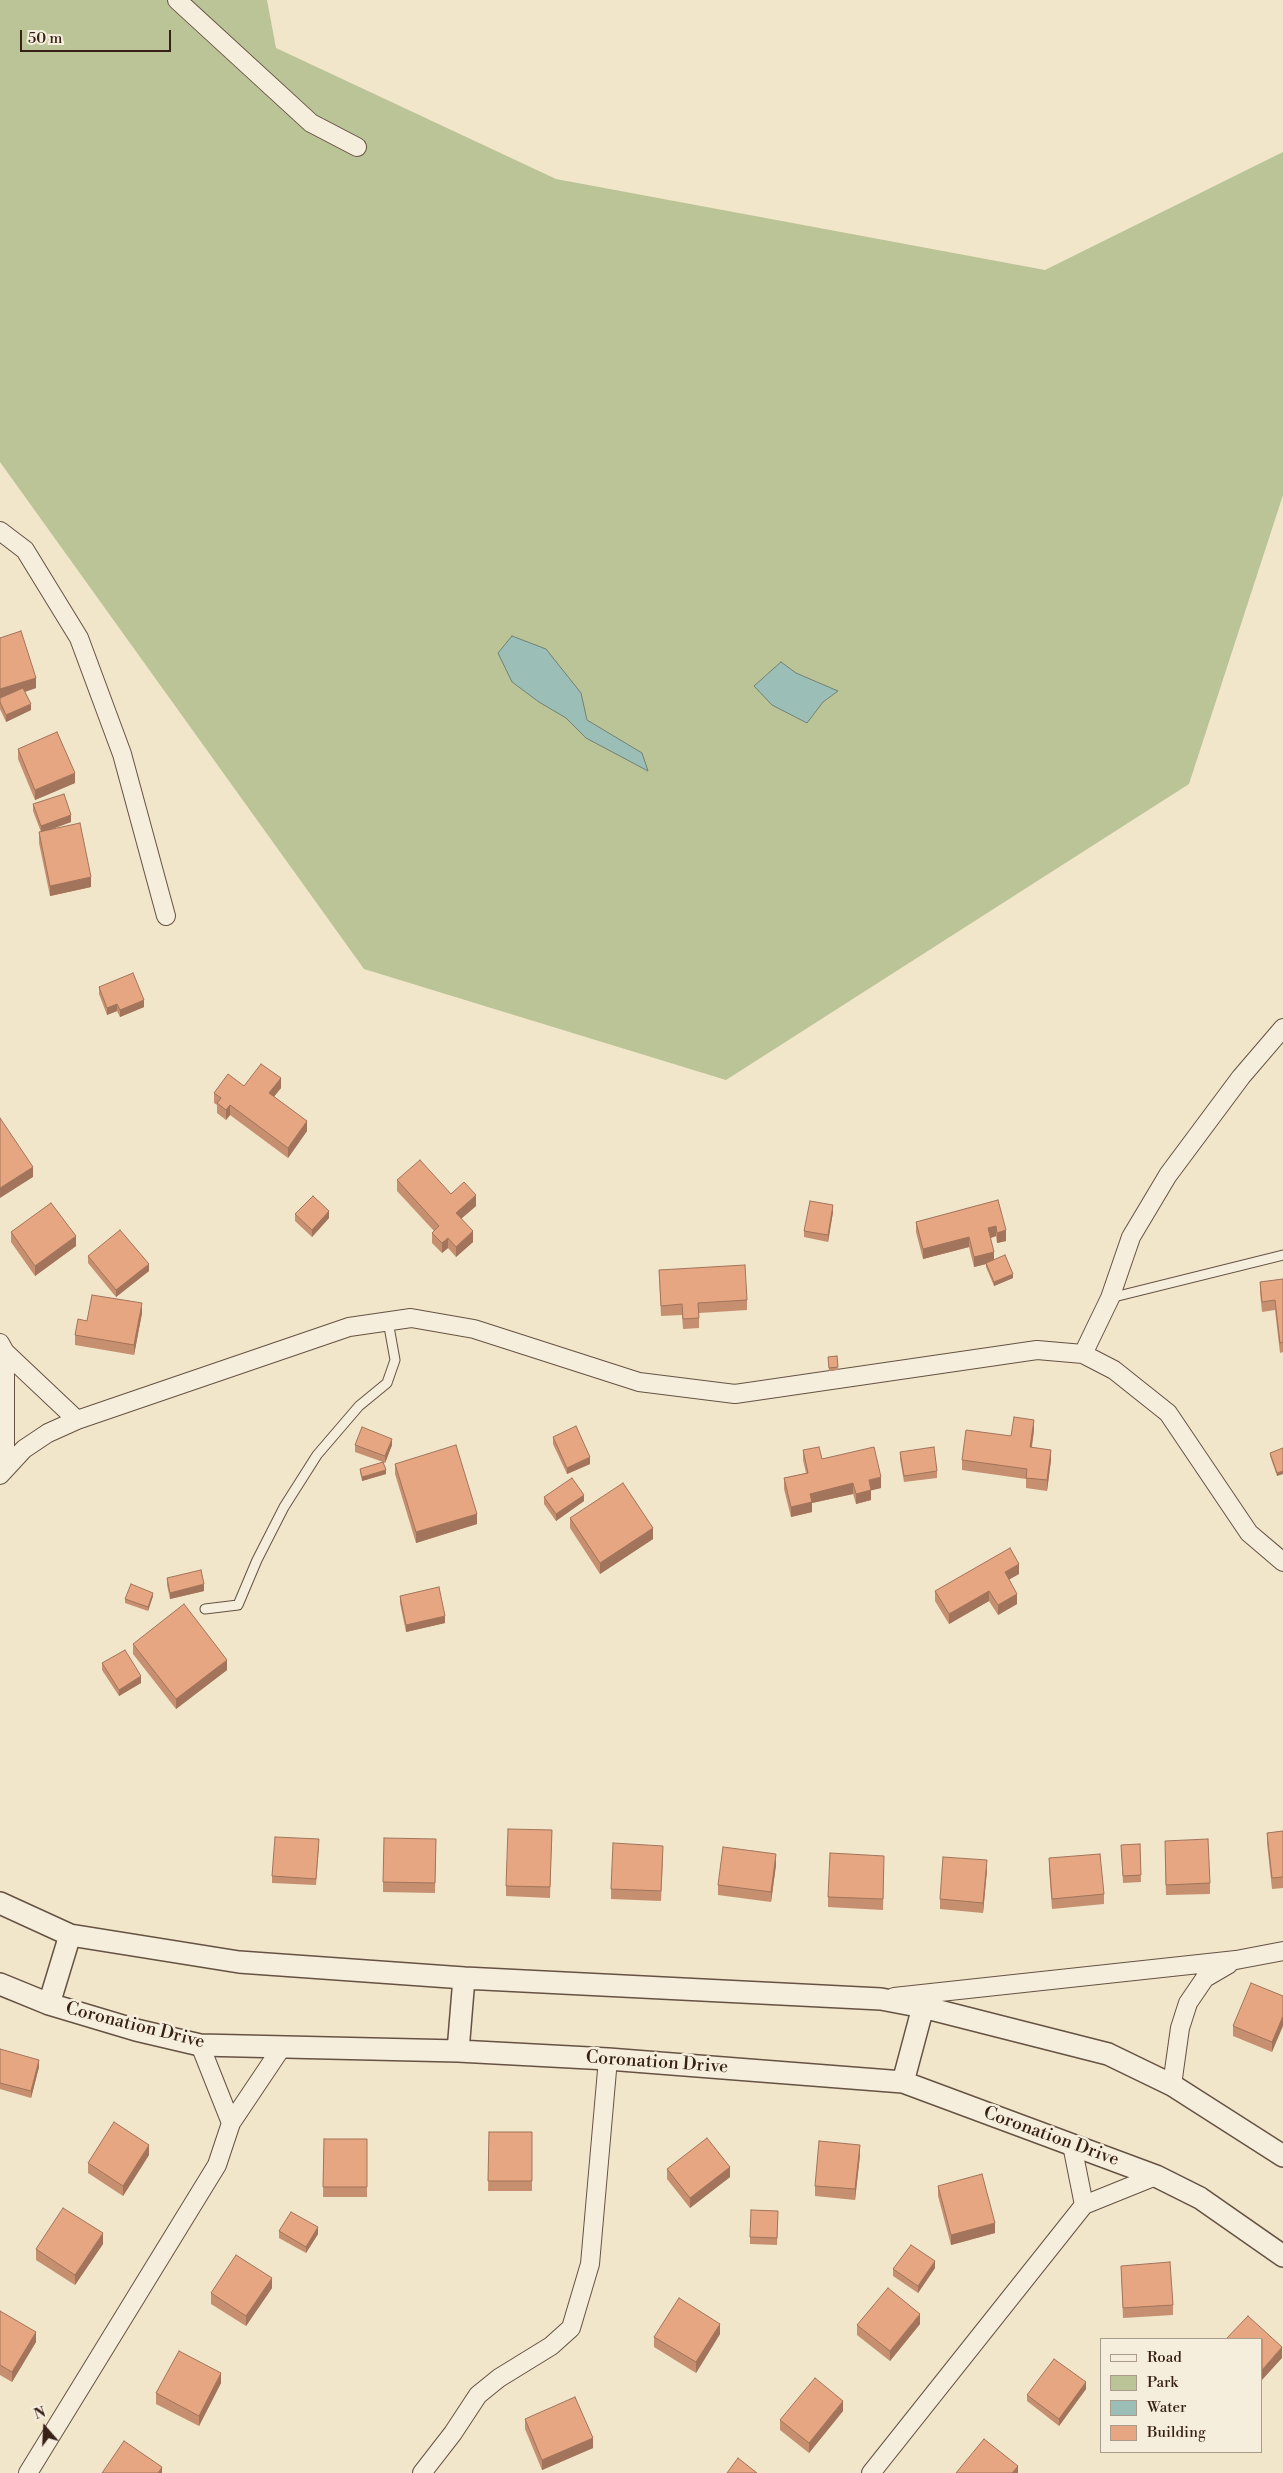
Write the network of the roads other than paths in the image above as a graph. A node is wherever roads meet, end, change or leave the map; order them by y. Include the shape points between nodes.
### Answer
1 (177, 0) edge
2 (357, 147) dead end
3 (0, 531) edge
4 (166, 916) dead end
5 (1283, 1028) edge
6 (1283, 1255) edge
7 (1110, 1298) junction
8 (388, 1321) junction
9 (2, 1347) edge
10 (1083, 1354) junction
11 (77, 1420) junction
12 (3, 1472) edge
13 (1283, 1562) edge
14 (205, 1609) dead end
15 (0, 1903) edge
16 (70, 1935) junction
17 (1283, 1951) edge
18 (1236, 1960) junction
19 (464, 1978) junction
20 (0, 1984) edge
21 (881, 1999) junction
22 (49, 2004) junction
23 (923, 2007) junction
24 (200, 2045) junction
25 (282, 2047) junction
26 (458, 2051) junction
27 (608, 2059) junction
28 (903, 2082) junction
29 (1172, 2085) junction
30 (231, 2123) junction
31 (1072, 2145) junction
32 (1283, 2156) edge
33 (1156, 2176) junction
34 (1084, 2205) junction
35 (1283, 2256) edge
36 (28, 2473) edge
37 (422, 2473) edge
38 (871, 2473) edge

1 - 2 street via 311,123
3 - 4 street via 25,550 79,638 122,754
5 - 7 street via 1241,1077 1168,1174 1131,1237
6 - 7 lane
7 - 10 street
8 - 10 street via 411,1318 474,1329 639,1382 735,1394 1037,1350
8 - 11 street via 349,1327
8 - 14 lane via 396,1360 387,1383 359,1406 317,1456 284,1507 238,1604
9 - 11 street
9 - 12 street
10 - 13 street via 1114,1370 1168,1413 1249,1533
11 - 12 street via 48,1432 24,1449
15 - 16 street
16 - 19 street via 239,1962
16 - 22 street
17 - 18 street
18 - 21 street
18 - 29 street via 1205,1978 1188,2002 1180,2028
19 - 21 street
19 - 26 street
20 - 22 street, Coronation Drive
21 - 23 street
22 - 24 street, Coronation Drive
23 - 28 street
23 - 29 street via 1108,2054
24 - 25 street, Coronation Drive
24 - 30 street
25 - 26 street, Coronation Drive
25 - 30 street
26 - 27 street, Coronation Drive
27 - 28 street, Coronation Drive
27 - 37 street via 590,2264 571,2328 478,2395
28 - 31 street, Coronation Drive
29 - 32 street
30 - 36 street via 217,2164
31 - 33 street, Coronation Drive
31 - 34 street
33 - 34 street
33 - 35 street, Coronation Drive via 1200,2198
34 - 38 street

